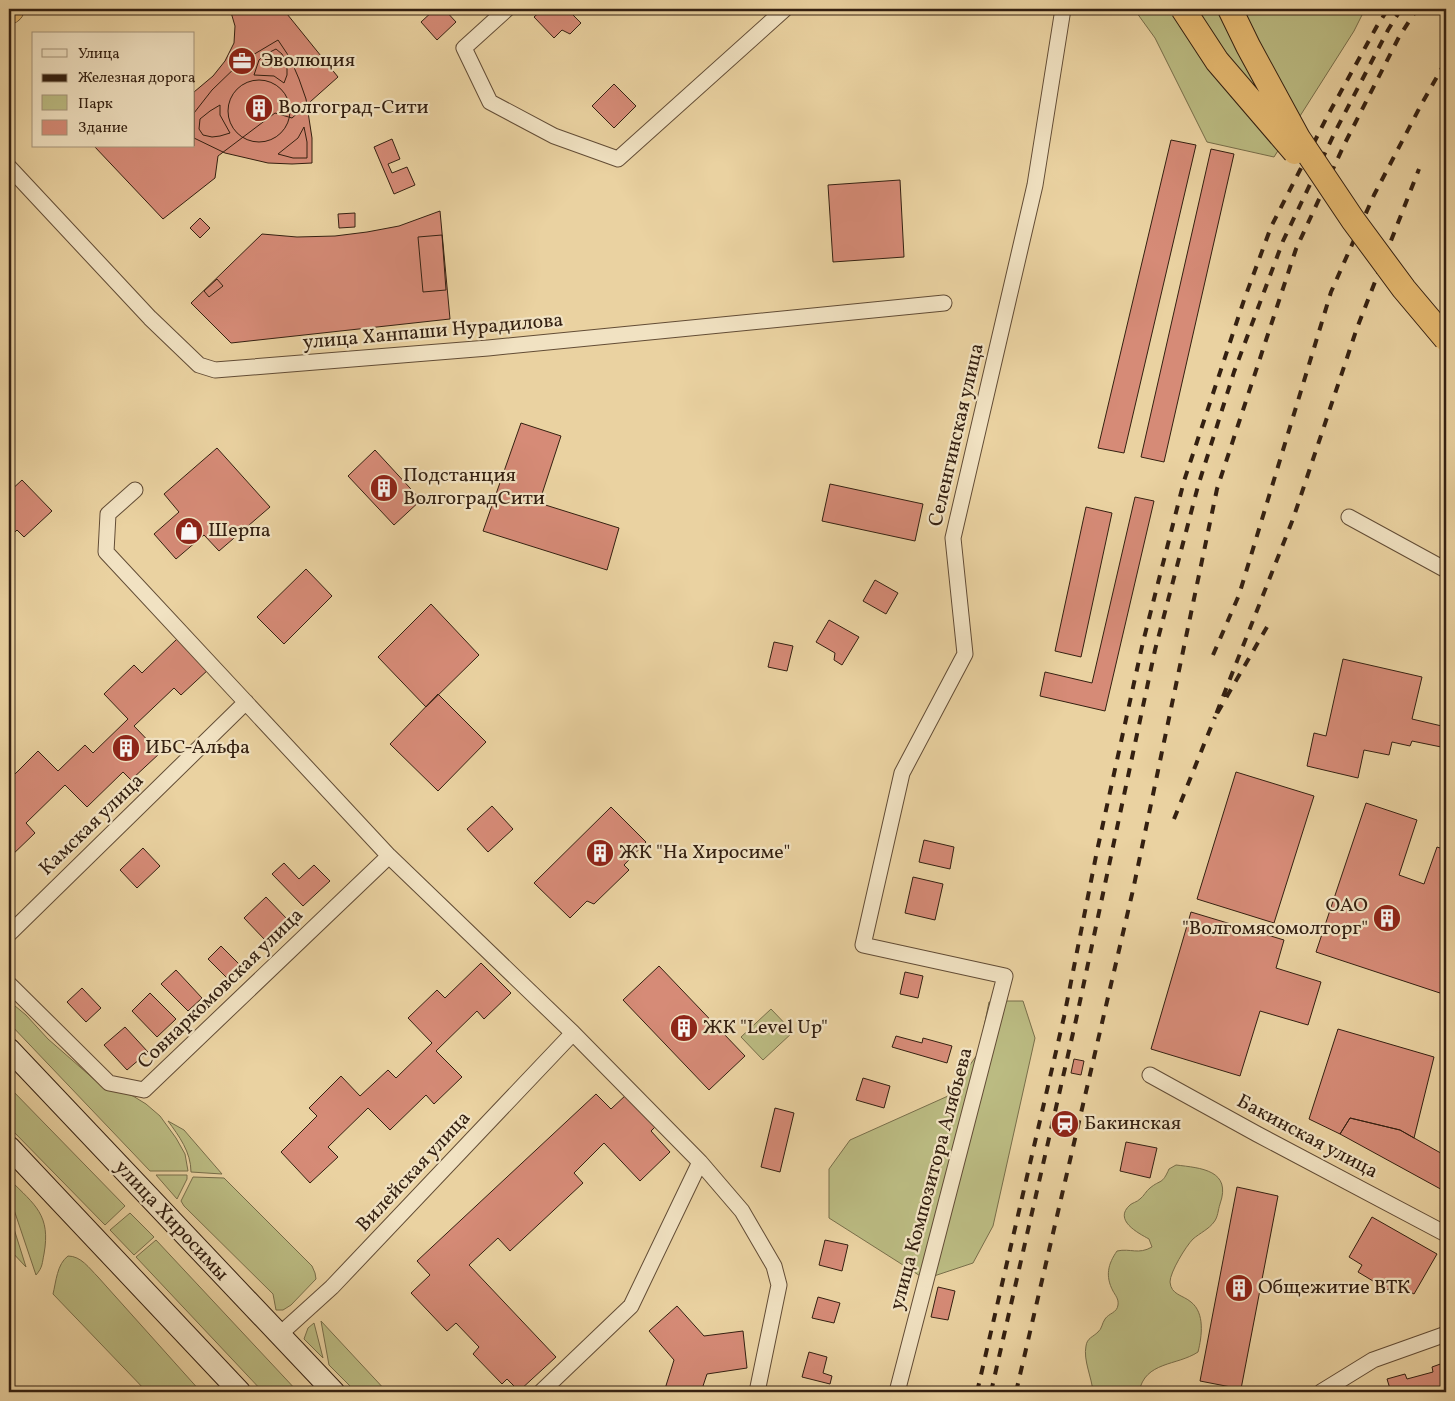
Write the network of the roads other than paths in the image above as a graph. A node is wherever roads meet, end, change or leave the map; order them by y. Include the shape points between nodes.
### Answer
1 (507, 9) edge
2 (785, 9) edge
3 (1063, 9) edge
4 (1182, 9) edge
5 (1230, 9) edge
6 (9, 167) edge
7 (1353, 220) junction
8 (944, 304) dead end
9 (1446, 339) edge
10 (135, 490) dead end
11 (1348, 517) dead end
12 (1446, 570) edge
13 (246, 702) junction
14 (389, 856) junction
15 (9, 934) edge
16 (1005, 976) joint
17 (9, 984) edge
18 (573, 1033) junction
19 (9, 1049) edge
20 (1150, 1075) dead end
21 (9, 1147) edge
22 (700, 1162) junction
23 (1446, 1234) edge
24 (1446, 1334) edge
25 (279, 1335) junction
26 (240, 1392) edge
27 (334, 1392) edge
28 (541, 1392) edge
29 (757, 1392) edge
30 (897, 1392) edge
31 (1321, 1392) edge

1 - 2 street via 464,48 490,102 554,136 618,159
3 - 16 street, Селенгинская улица via 1035,185 953,538 965,654 902,773 863,945
4 - 7 main road, bridge via 1217,61
5 - 7 main road, bridge via 1298,138
6 - 8 street, улица Ханпаши Нурадилова via 150,318 199,364 215,370 488,348
7 - 9 main road, bridge
10 - 13 street via 108,514 106,552
11 - 12 street
13 - 14 street
13 - 15 street, Камская улица
14 - 17 street, Совнаркомовская улица via 144,1090 109,1083
14 - 18 street
16 - 30 street, улица Композитора Алябьева
18 - 22 street
18 - 25 street, Вилейская улица via 332,1287
19 - 25 main road, улица Хиросимы
20 - 23 street, Бакинская улица
21 - 26 main road
22 - 28 street via 631,1306
22 - 29 street via 742,1211 774,1266 779,1285
24 - 31 street via 1373,1360
25 - 27 main road, улица Хиросимы

